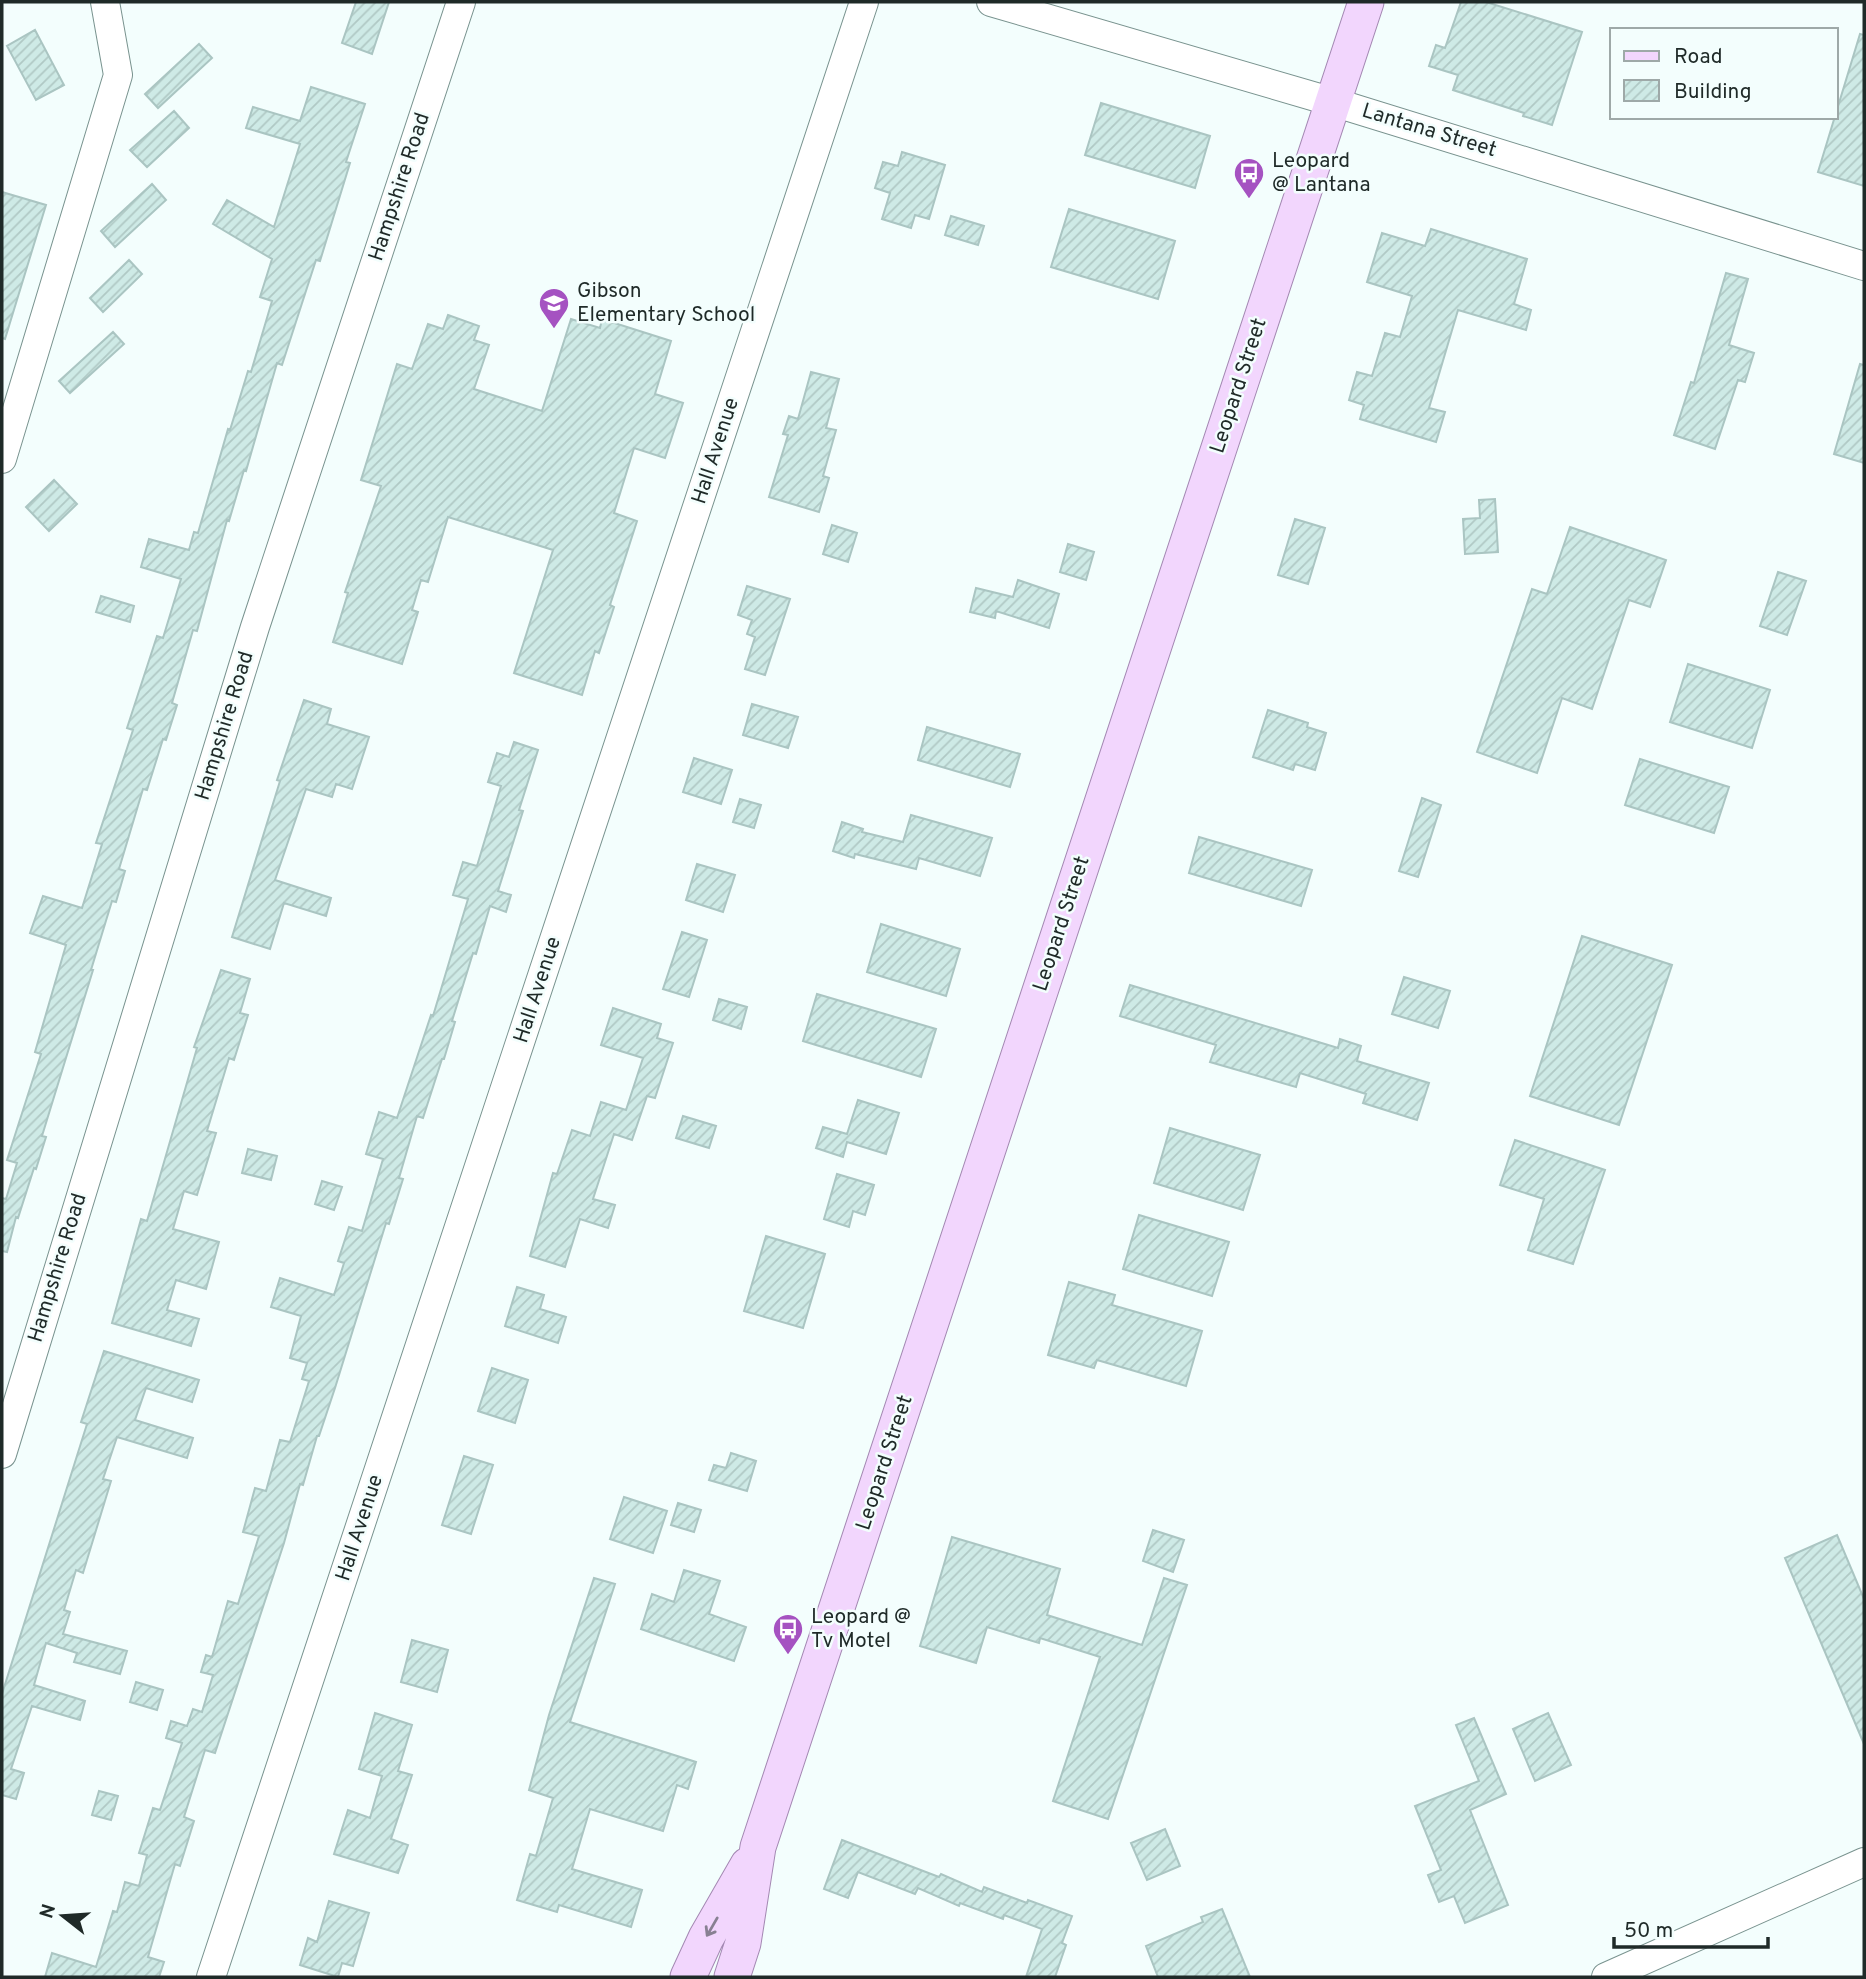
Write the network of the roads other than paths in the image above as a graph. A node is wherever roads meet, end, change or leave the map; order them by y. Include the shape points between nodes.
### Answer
1 (105, 2) edge
2 (461, 2) edge
3 (864, 2) edge
4 (992, 2) edge
5 (1366, 2) edge
6 (1333, 102) junction
7 (1864, 266) edge
8 (2, 459) edge
9 (2, 1454) edge
10 (758, 1847) junction
11 (1864, 1862) edge
12 (211, 1977) edge
13 (688, 1977) edge
14 (732, 1977) edge
15 (1606, 1977) edge

1 - 8 street via 117,75
2 - 9 street, Hampshire Road via 255,627
3 - 12 street, Hall Avenue
4 - 6 street, Lantana Street
5 - 6 main road, Leopard Street
6 - 7 street, Lantana Street
6 - 10 main road, Leopard Street
10 -> 13 main road, Leopard Street
10 - 14 main road, Leopard Street via 743,1943
11 - 15 street

